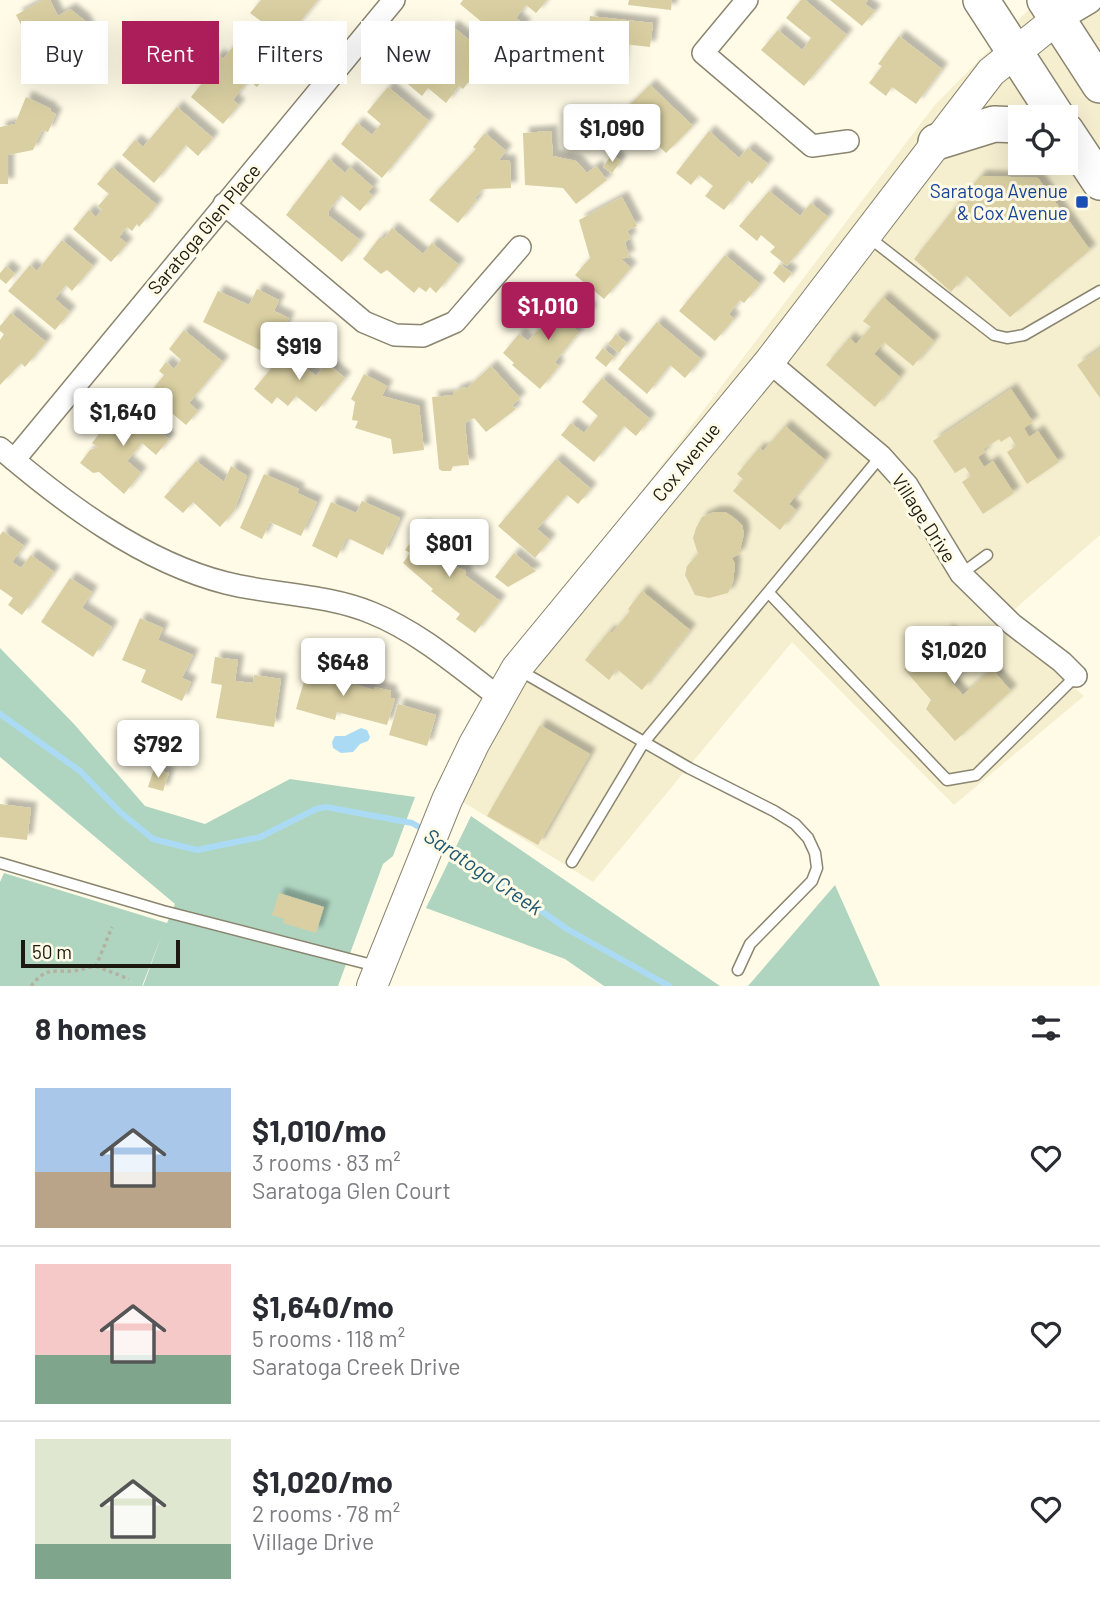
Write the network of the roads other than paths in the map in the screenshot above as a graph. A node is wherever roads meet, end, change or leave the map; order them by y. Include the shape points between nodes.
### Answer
1 (394, 0) edge
2 (747, 0) edge
3 (981, 0) edge
4 (1089, 0) edge
5 (1051, 10) edge
6 (1016, 53) junction
7 (1100, 85) edge
8 (1049, 105) edge
9 (1008, 125) edge
10 (848, 141) dead end
11 (936, 142) junction
12 (1078, 150) edge
13 (1100, 183) edge
14 (224, 204) junction
15 (865, 234) junction
16 (520, 247) dead end
17 (1100, 291) edge
18 (769, 362) junction
19 (7, 454) edge
20 (881, 456) junction
21 (987, 555) dead end
22 (961, 574) junction
23 (769, 593) junction
24 (516, 669) junction
25 (1076, 676) joint
26 (500, 698) junction
27 (645, 742) junction
28 (572, 862) dead end
29 (0, 863) edge
30 (738, 970) dead end
31 (375, 976) edge

1 - 14 street, Saratoga Glen Place
2 - 10 street via 703,53 812,146
3 - 6 highway
4 - 5 street, Cox Avenue
5 - 6 main road, Cox Avenue
5 - 7 highway
6 - 8 highway
6 - 11 main road, Cox Avenue via 991,72
9 - 11 highway via 994,124
11 - 15 main road, Cox Avenue
12 - 13 highway
14 - 16 street via 364,322 395,335 423,336 455,322
14 - 19 street, Saratoga Glen Place
15 - 17 lane via 994,335 1024,335
15 - 18 main road, Cox Avenue
18 - 20 street, Village Drive
18 - 24 main road, Cox Avenue
19 - 26 street via 82,512 141,548 225,583 371,612 426,642
20 - 22 street, Village Drive via 907,485
20 - 23 lane
21 - 22 lane
22 - 25 street, Village Drive via 1012,624
23 - 25 lane via 947,780 976,775
23 - 27 lane
24 - 26 main road, Cox Avenue
24 - 27 lane
26 - 31 main road, Cox Avenue via 438,819
27 - 28 lane
27 - 30 lane via 795,824 815,853 813,881 750,944
29 - 31 lane

